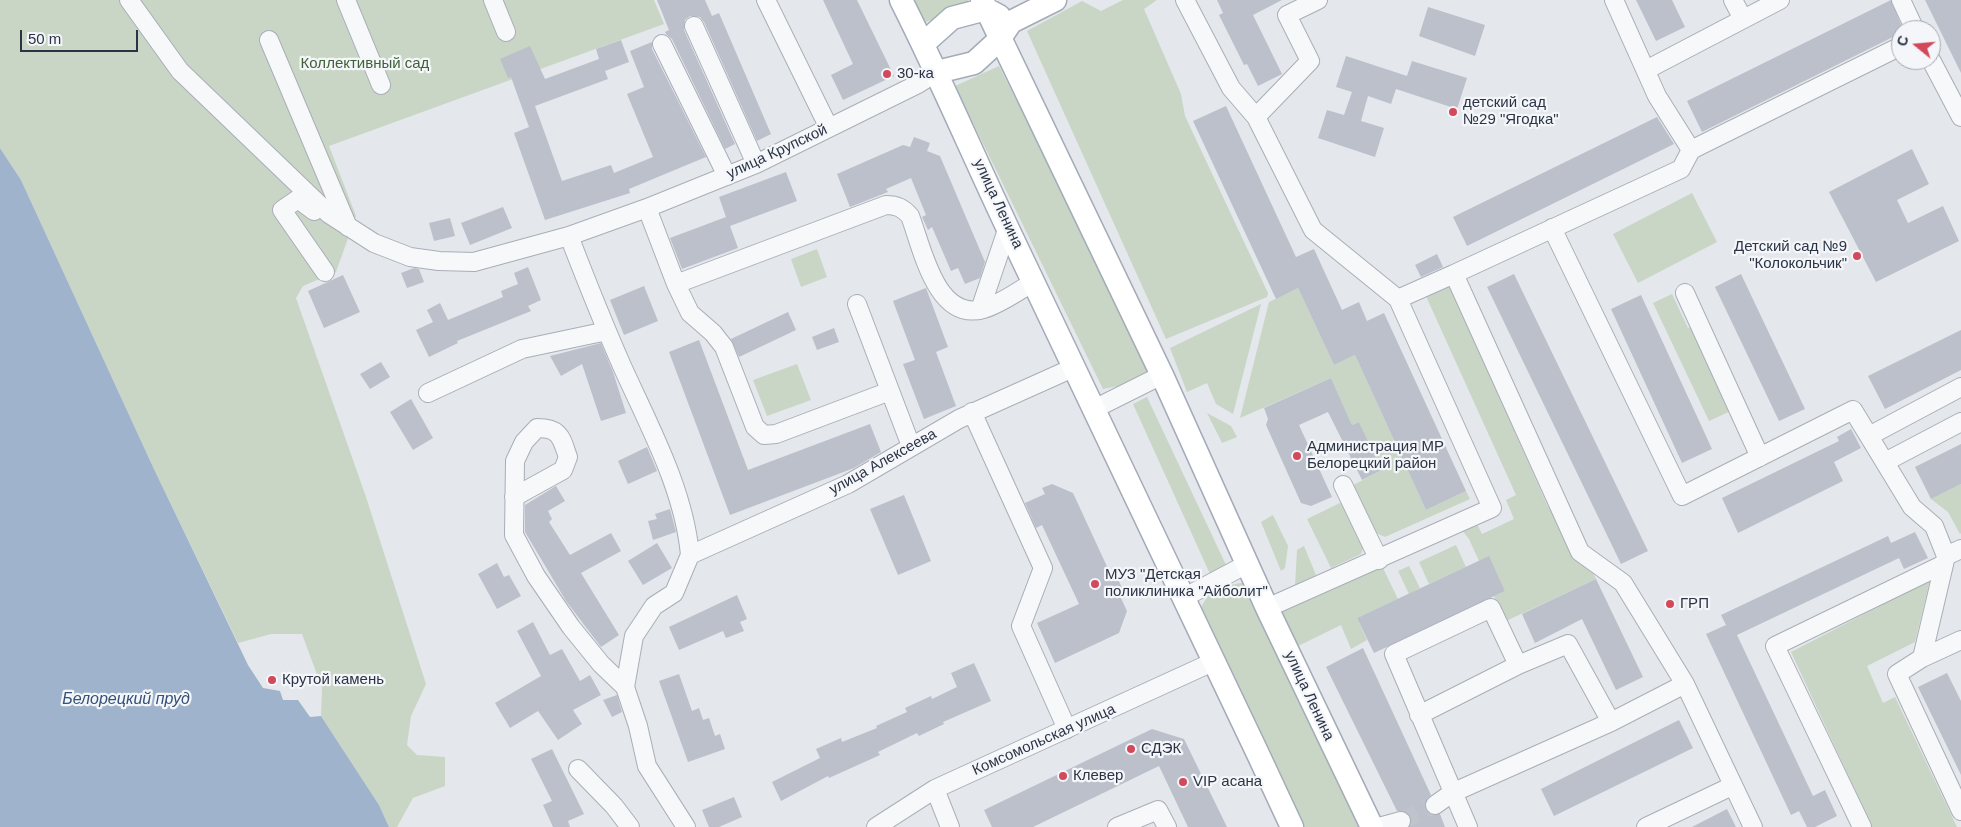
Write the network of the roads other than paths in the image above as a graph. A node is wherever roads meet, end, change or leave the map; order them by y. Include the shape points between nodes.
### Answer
1 (129, 0) edge
2 (346, 0) edge
3 (493, 0) edge
4 (766, 0) edge
5 (901, 0) edge
6 (1055, 0) edge
7 (1185, 0) edge
8 (1318, 0) edge
9 (1614, 0) edge
10 (1734, 0) edge
11 (1780, 0) edge
12 (1901, 0) edge
13 (984, 5) edge
14 (1743, 19) junction
15 (1910, 20) edge
16 (694, 26) dead end
17 (1005, 31) junction
18 (506, 32) dead end
19 (269, 40) dead end
20 (662, 44) dead end
21 (923, 44) junction
22 (1891, 51) edge
23 (1646, 70) junction
24 (1936, 70) edge
25 (937, 72) junction
26 (381, 85) dead end
27 (1256, 117) junction
28 (1961, 117) edge
29 (829, 128) junction
30 (1691, 150) junction
31 (756, 164) junction
32 (727, 176) junction
33 (647, 208) junction
34 (329, 214) junction
35 (348, 227) junction
36 (1008, 227) junction
37 (1552, 228) junction
38 (569, 236) junction
39 (325, 272) dead end
40 (1454, 274) junction
41 (1034, 282) junction
42 (676, 284) junction
43 (1685, 293) dead end
44 (1398, 299) junction
45 (857, 304) dead end
46 (980, 310) junction
47 (607, 331) junction
48 (1075, 367) junction
49 (1162, 375) junction
50 (1961, 387) edge
51 (890, 391) junction
52 (428, 393) dead end
53 (1094, 409) junction
54 (972, 412) junction
55 (1961, 422) edge
56 (1869, 436) junction
57 (911, 446) junction
58 (1760, 457) junction
59 (1885, 462) junction
60 (1343, 484) dead end
61 (514, 497) dead end
62 (690, 555) junction
63 (1951, 556) edge
64 (1379, 560) junction
65 (1247, 564) junction
66 (1184, 597) junction
67 (1267, 608) junction
68 (1961, 640) edge
69 (1922, 658) junction
70 (1215, 661) junction
71 (1518, 665) junction
72 (1685, 684) junction
73 (625, 687) junction
74 (1419, 715) junction
75 (1611, 722) junction
76 (1068, 729) junction
77 (578, 769) dead end
78 (1732, 786) junction
79 (935, 790) junction
80 (1452, 793) junction
81 (1435, 805) tunnel mouth
82 (1961, 811) edge
83 (1401, 821) tunnel mouth
84 (630, 827) edge
85 (686, 827) edge
86 (876, 827) edge
87 (950, 827) edge
88 (1117, 827) edge
89 (1167, 827) edge
90 (1292, 827) edge
91 (1372, 827) edge
92 (1379, 827) edge
93 (1468, 827) edge
94 (1646, 827) edge
95 (1753, 827) edge
96 (1862, 827) edge

1 - 34 street via 180,71
2 - 26 street
3 - 18 street
4 - 29 street
5 - 21 main road, улица Ленина
6 - 17 main road, улица Крупской
7 - 27 street via 1231,88
8 - 27 street via 1287,14 1310,61
9 - 23 street
10 - 14 street
11 - 14 street
12 - 15 street
13 - 17 main road, улица Ленина
13 - 21 main road via 952,18
14 - 23 street
16 - 31 street
17 - 25 main road, улица Крупской via 974,63
17 - 49 main road, улица Ленина
19 - 35 street
20 - 32 street
21 - 25 main road, улица Ленина
22 - 30 street
23 - 30 street via 1657,96
24 - 28 street
25 - 29 street, улица Крупской
25 - 36 main road, улица Ленина
27 - 44 street via 1313,230
29 - 31 street, улица Крупской
30 - 37 street via 1681,169
31 - 32 street, улица Крупской
32 - 33 street, улица Крупской
33 - 38 street, улица Крупской
33 - 42 street
34 - 35 street, улица Крупской
34 - 39 street via 316,212 298,199 282,210
35 - 38 street, улица Крупской via 374,243 410,257 474,262
36 - 41 main road, улица Ленина
36 - 46 street
37 - 40 street
37 - 58 street via 1682,496
38 - 47 street
40 - 44 street
40 - 72 street via 1580,552 1623,583
41 - 46 street
41 - 48 main road, улица Ленина
42 - 46 street via 893,205 901,207 910,216 938,291 955,305
42 - 51 street via 690,313 714,333 724,347 755,427 764,435 776,434
43 - 58 street
44 - 64 street via 1492,508
45 - 51 street
47 - 52 street via 522,349
47 - 62 street via 672,482 688,532
48 - 53 main road, улица Ленина
48 - 54 street, улица Алексеева
49 - 53 street
49 - 65 main road, улица Ленина
50 - 56 street
51 - 57 street
53 - 66 main road, улица Ленина
54 - 57 street, улица Алексеева
54 - 76 street via 1043,568 1021,626
55 - 59 street
56 - 58 street via 1853,410
56 - 59 street
57 - 62 street, улица Алексеева via 848,484
59 - 63 street via 1912,507 1934,526
60 - 64 street
61 - 73 street via 514,535 536,576 571,627
62 - 73 street via 674,593 654,606 634,636
63 - 69 street
63 - 96 street via 1775,646
64 - 67 street
65 - 66 street
65 - 67 main road, улица Ленина
66 - 70 main road, улица Ленина
67 - 91 main road, улица Ленина
68 - 69 street
69 - 82 street via 1897,674
70 - 76 street, Комсомольская улица
70 - 90 main road, улица Ленина
71 - 74 street
71 - 74 street via 1491,608 1394,654
71 - 75 street via 1568,644
72 - 75 street
72 - 78 street
73 - 85 street via 647,766
74 - 80 street
75 - 80 street
76 - 79 street, Комсомольская улица
77 - 84 street
78 - 94 street
78 - 95 street
79 - 86 street, Комсомольская улица
79 - 87 street
80 - 81 street
80 - 93 street
83 - 92 street
88 - 89 street via 1158,810

